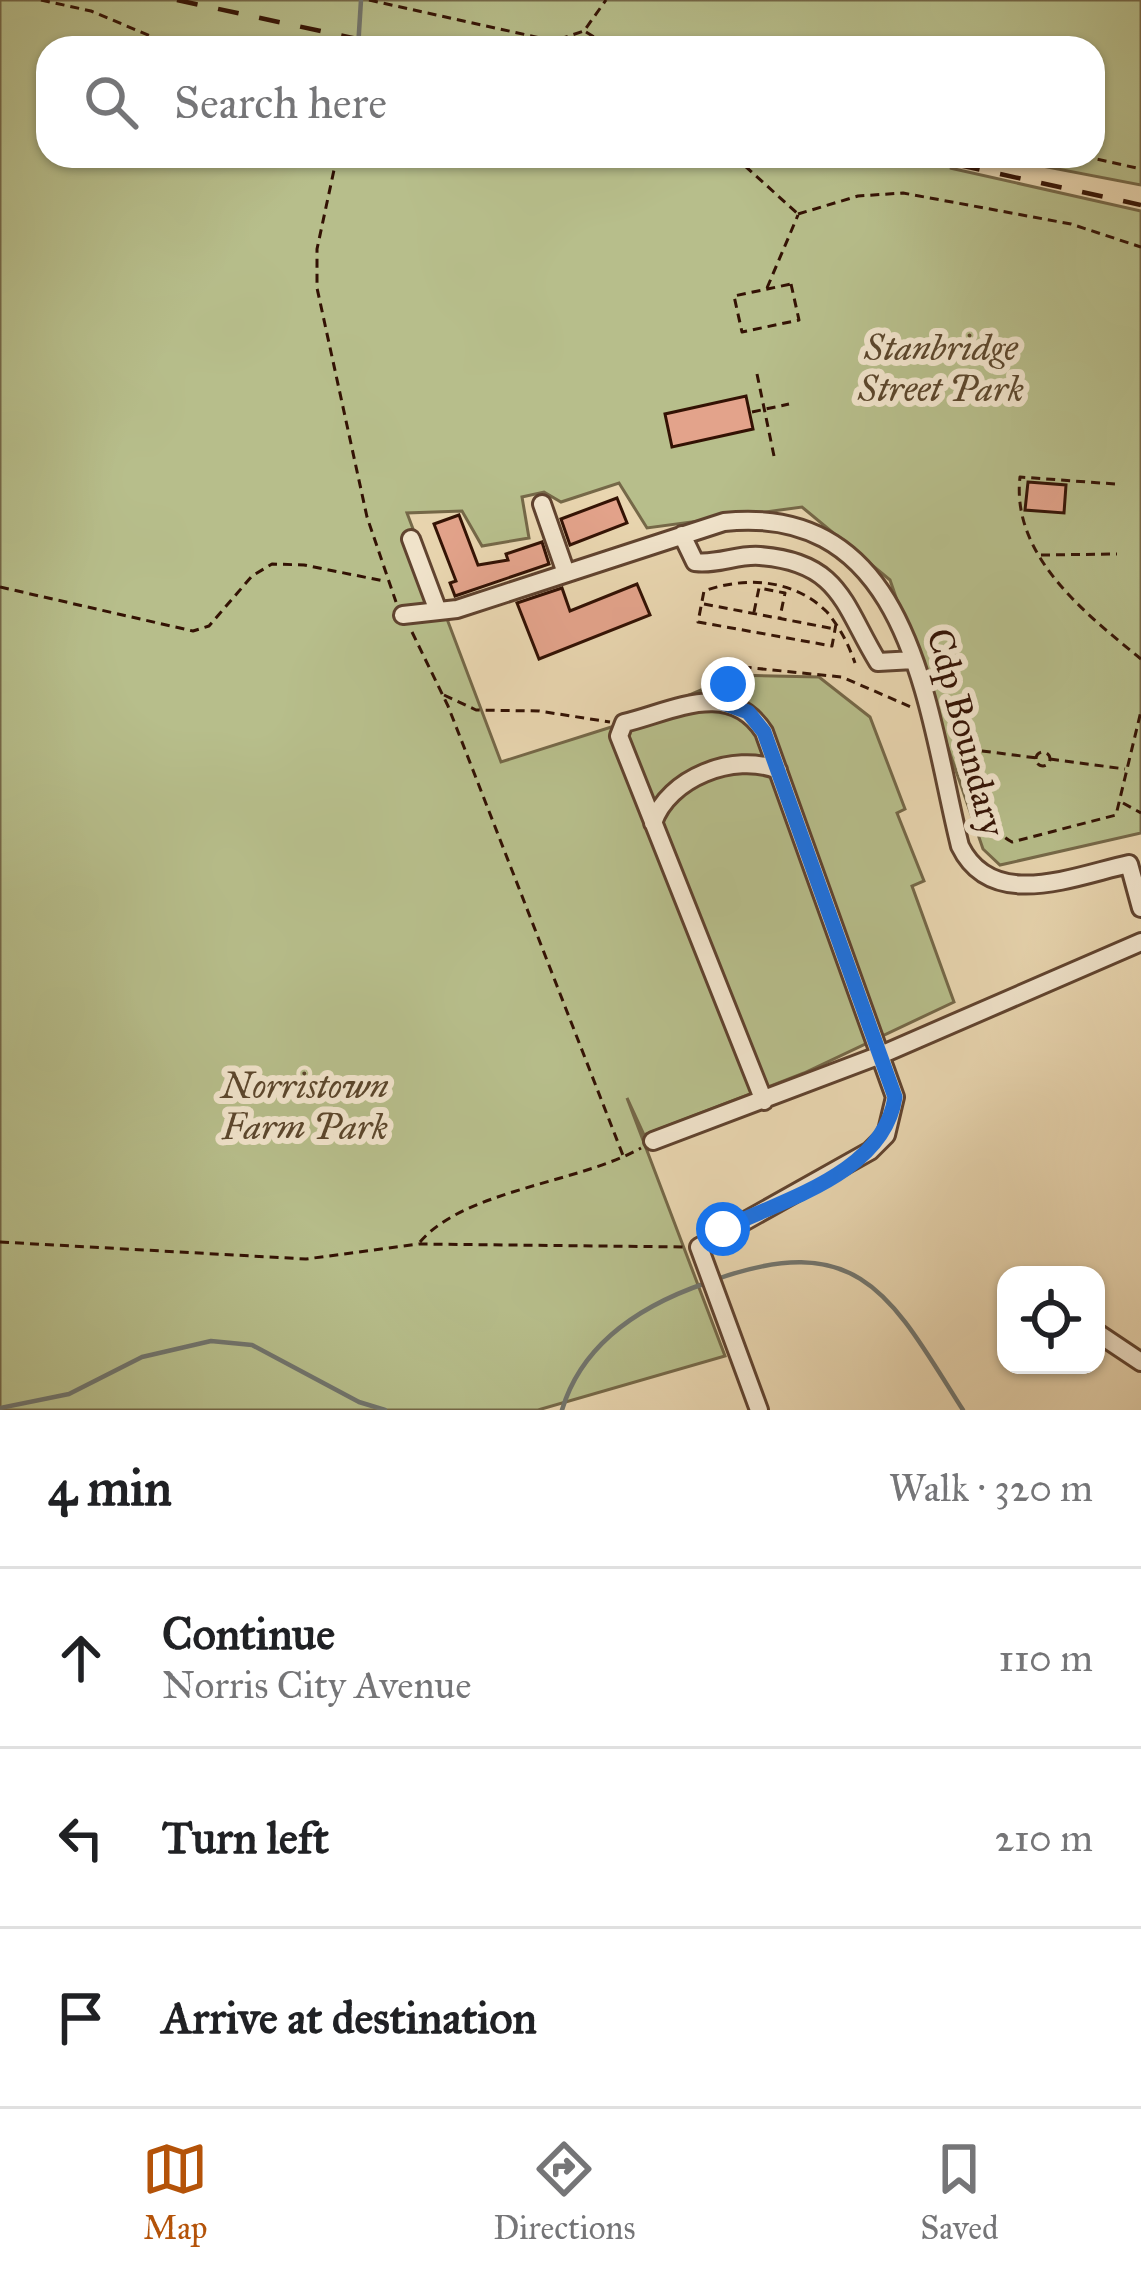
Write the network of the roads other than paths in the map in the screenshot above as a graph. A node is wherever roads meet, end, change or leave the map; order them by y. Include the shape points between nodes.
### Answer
1 (542, 504) dead end
2 (682, 535) junction
3 (411, 539) dead end
4 (566, 573) junction
5 (438, 611) junction
6 (403, 615) road end
7 (914, 660) junction
8 (778, 770) junction
9 (652, 823) junction
10 (1135, 863) edge
11 (1141, 908) edge
12 (1141, 942) edge
13 (883, 1054) junction
14 (764, 1101) junction
15 (653, 1142) dead end
16 (1105, 1338) edge
17 (1141, 1362) edge
18 (758, 1410) edge

1 - 4 street
2 - 4 street, Cdp Boundary
2 - 7 street via 695,562 755,555 812,570 859,616 878,662
2 - 7 street, Cdp Boundary via 754,519 830,542 889,598
3 - 5 street
4 - 5 street, Cdp Boundary
5 - 6 street, Cdp Boundary
7 - 10 street, Cdp Boundary via 960,846 974,868 1019,886
8 - 9 street via 726,768 687,780 664,798
8 - 9 street via 759,724 723,703 663,707 624,723 619,736
8 - 13 street
9 - 14 street
10 - 11 street, Cdp Boundary
12 - 13 street
13 - 14 street
13 - 18 street via 895,1097 886,1135 844,1170 723,1229 701,1255
14 - 15 street
16 - 17 street

